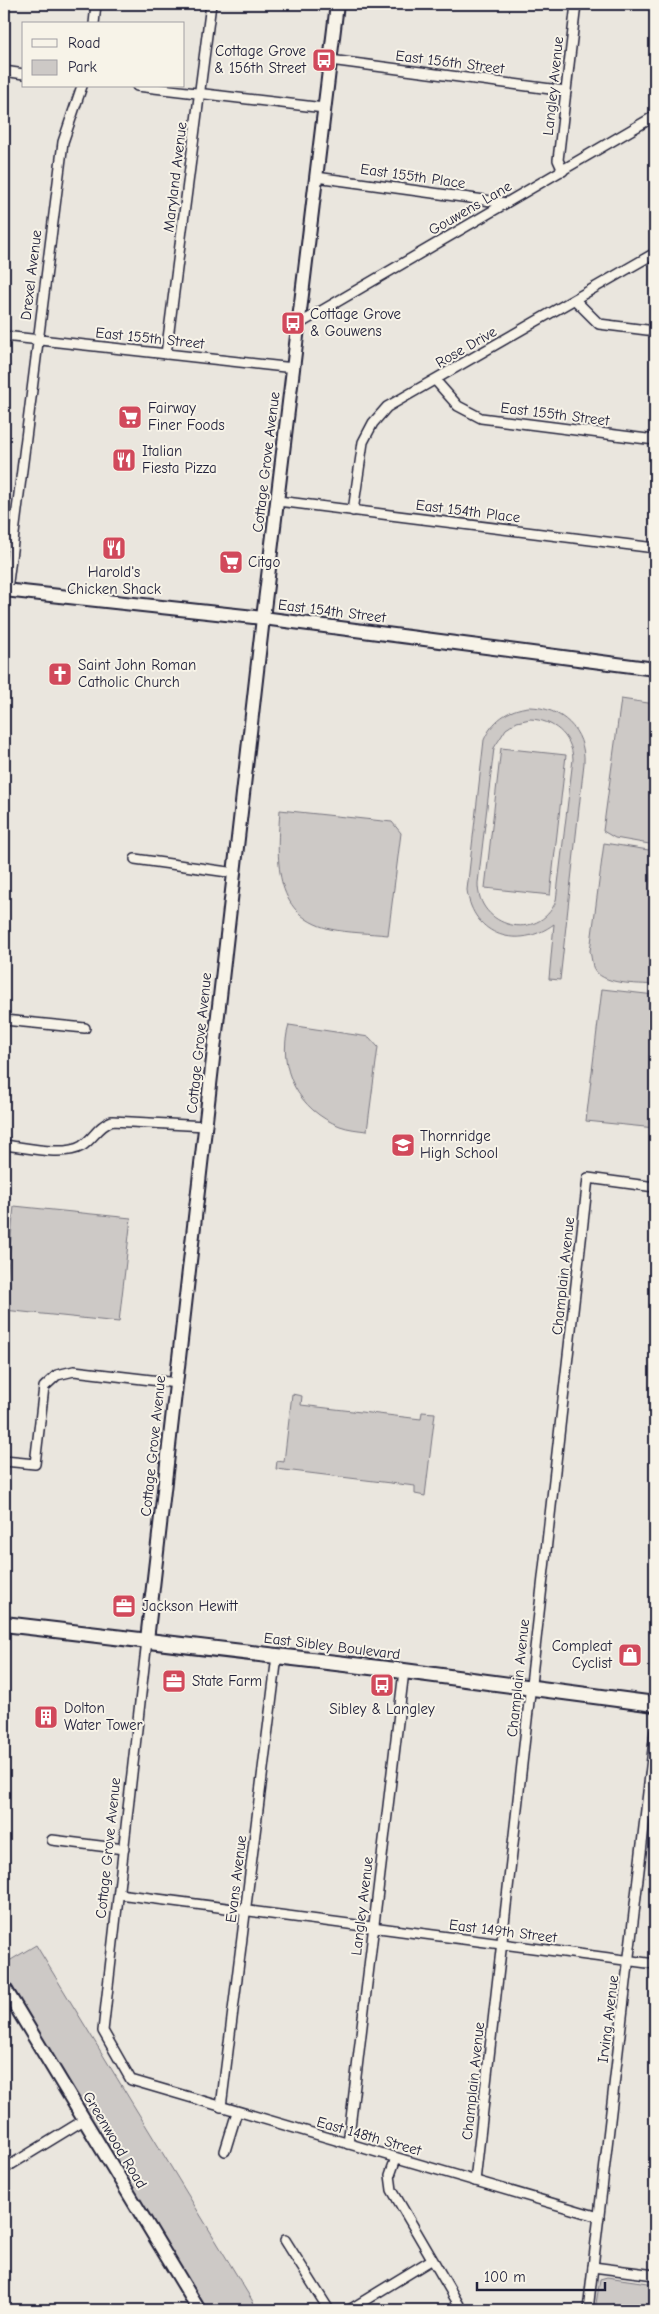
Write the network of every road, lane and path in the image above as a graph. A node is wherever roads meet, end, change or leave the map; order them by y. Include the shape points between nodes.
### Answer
1 (96, 4) edge
2 (211, 4) edge
3 (337, 4) edge
4 (576, 4) edge
5 (94, 22) edge
6 (330, 60) junction
7 (4, 72) edge
8 (22, 74) edge
9 (81, 88) edge
10 (155, 88) edge
11 (566, 91) junction
12 (200, 93) junction
13 (324, 108) junction
14 (655, 116) edge
15 (563, 172) junction
16 (316, 177) junction
17 (506, 203) junction
18 (655, 253) edge
19 (575, 300) junction
20 (299, 324) junction
21 (655, 331) edge
22 (4, 336) edge
23 (37, 339) junction
24 (166, 354) junction
25 (294, 368) junction
26 (436, 381) junction
27 (655, 440) edge
28 (278, 501) junction
29 (353, 511) junction
30 (655, 548) edge
31 (5, 590) edge
32 (263, 618) junction
33 (655, 670) edge
34 (135, 859) dead end
35 (235, 873) junction
36 (4, 1020) edge
37 (84, 1028) dead end
38 (206, 1126) junction
39 (4, 1145) edge
40 (655, 1187) edge
41 (177, 1383) junction
42 (4, 1461) edge
43 (4, 1624) edge
44 (147, 1640) junction
45 (277, 1656) junction
46 (404, 1671) junction
47 (531, 1687) junction
48 (655, 1704) edge
49 (655, 1732) edge
50 (52, 1840) dead end
51 (124, 1849) junction
52 (119, 1894) junction
53 (246, 1911) junction
54 (373, 1928) junction
55 (502, 1945) junction
56 (628, 1961) junction
57 (655, 1964) edge
58 (4, 1987) edge
59 (131, 2080) joint
60 (221, 2107) junction
61 (238, 2112) junction
62 (84, 2120) junction
63 (348, 2144) junction
64 (225, 2151) dead end
65 (396, 2158) junction
66 (4, 2169) edge
67 (475, 2181) junction
68 (599, 2217) junction
69 (285, 2240) dead end
70 (431, 2260) junction
71 (593, 2267) junction
72 (655, 2275) edge
73 (199, 2310) edge
74 (329, 2310) edge
75 (349, 2310) edge
76 (462, 2310) edge
77 (588, 2310) edge

1 - 5 street
2 - 12 street, Maryland Avenue
3 - 6 main road, Cottage Grove Avenue
4 - 11 street, Langley Avenue
6 - 11 street, East 156th Street
6 - 13 main road, Cottage Grove Avenue
7 - 8 street
9 - 23 street, Drexel Avenue via 62,142
10 - 12 street
11 - 15 street, Langley Avenue via 558,160
12 - 13 street
12 - 24 street, Maryland Avenue
13 - 16 main road, Cottage Grove Avenue
14 - 15 street, Gouwens Lane
15 - 17 street, Gouwens Lane
16 - 17 street, East 155th Place
16 - 20 main road, Cottage Grove Avenue
17 - 20 street, Gouwens Lane
18 - 19 street, Rose Drive
19 - 21 street via 599,324
19 - 26 street, Rose Drive
20 - 25 main road, Cottage Grove Avenue
22 - 23 street, East 155th Street
23 - 24 street, East 155th Street
23 - 31 street, Drexel Avenue
24 - 25 street, East 155th Street
25 - 28 main road, Cottage Grove Avenue
26 - 27 street, East 155th Street via 458,406 480,418
26 - 29 street, Rose Drive via 387,407 373,424 363,442
28 - 29 street, East 154th Place
28 - 32 main road, Cottage Grove Avenue
29 - 30 street, East 154th Place
31 - 32 main road, East 154th Street
32 - 33 main road, East 154th Street
32 - 35 main road, Cottage Grove Avenue
34 - 35 street
35 - 38 main road, Cottage Grove Avenue
36 - 37 street
38 - 39 street via 112,1121 104,1124 76,1149 58,1151
38 - 41 main road, Cottage Grove Avenue
40 - 47 street, Champlain Avenue via 588,1178
41 - 42 street via 74,1371 57,1375 44,1387 35,1464
41 - 44 main road, Cottage Grove Avenue
43 - 44 main road, East Sibley Boulevard
44 - 45 main road, East Sibley Boulevard
44 - 51 street, Cottage Grove Avenue
45 - 46 main road, East Sibley Boulevard
45 - 53 street, Evans Avenue
46 - 47 main road, East Sibley Boulevard
46 - 54 street, Langley Avenue
47 - 48 main road, East Sibley Boulevard
47 - 55 street, Champlain Avenue
49 - 56 street, Irving Avenue
50 - 51 street
51 - 52 street, Cottage Grove Avenue
52 - 53 street
52 - 59 street, Cottage Grove Avenue via 104,2031
53 - 54 street, East 149th Street
53 - 60 street, Evans Avenue
54 - 55 street, East 149th Street
54 - 63 street, Langley Avenue
55 - 56 street, East 149th Street
55 - 67 street, Champlain Avenue
56 - 57 street, East 149th Street
56 - 68 street, Irving Avenue
58 - 62 main road, Greenwood Road
59 - 60 street, East 148th Street
60 - 61 street, East 148th Street
61 - 63 street, East 148th Street
61 - 64 street
62 - 66 street
62 - 73 main road, Greenwood Road
63 - 65 street, East 148th Street
65 - 67 street, East 148th Street
65 - 70 street via 390,2175 392,2190
67 - 68 street, East 148th Street
68 - 71 street, Irving Avenue
69 - 74 street
70 - 75 street
70 - 76 street
71 - 72 street
71 - 77 street, Irving Avenue

